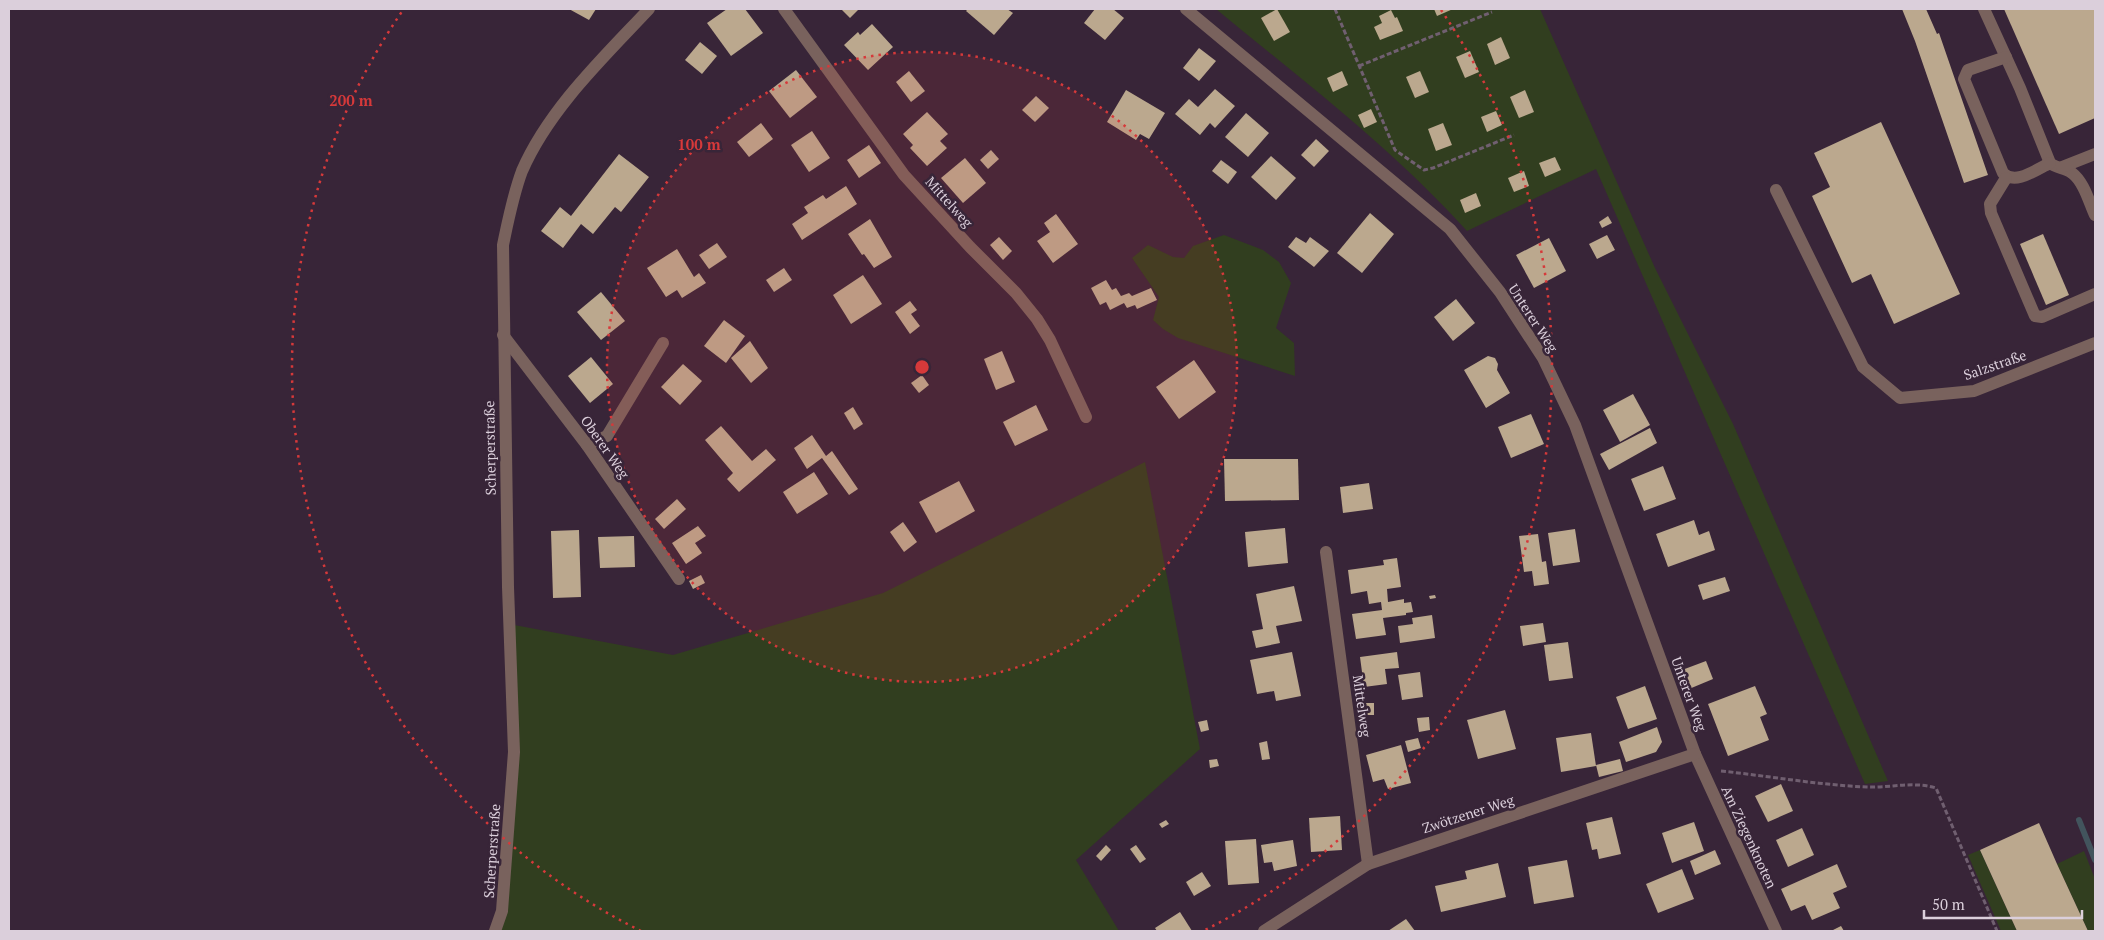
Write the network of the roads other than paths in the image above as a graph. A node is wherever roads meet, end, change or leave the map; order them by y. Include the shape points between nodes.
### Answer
1 (649, 9) edge
2 (784, 9) edge
3 (1186, 9) edge
4 (1984, 9) edge
5 (2006, 57) junction
6 (2095, 154) edge
7 (2056, 165) junction
8 (2006, 178) junction
9 (1776, 190) dead end
10 (2095, 215) edge
11 (2095, 294) edge
12 (503, 335) junction
13 (663, 343) dead end
14 (2095, 343) edge
15 (1086, 417) dead end
16 (587, 445) junction
17 (1326, 552) dead end
18 (678, 579) dead end
19 (1695, 754) junction
20 (1368, 864) junction
21 (495, 931) edge
22 (1264, 931) edge
23 (1776, 931) edge

1 - 12 street, Scherperstraße via 565,103 541,135 523,171 503,246
2 - 15 street, Mittelweg via 904,175 1037,319
3 - 19 street, Unterer Weg via 1450,229 1500,292 1542,358 1574,425
4 - 5 street
5 - 7 street
5 - 8 street via 1968,70 1964,79
6 - 7 street
7 - 8 street via 2019,178
7 - 10 street via 2079,180
8 - 11 street via 1990,204 1991,213 2035,316 2042,317
9 - 14 street, Salzstraße via 1863,366 1900,398 1974,391
12 - 16 street, Oberer Weg
12 - 21 street, Scherperstraße via 514,752 502,911
13 - 16 street via 607,436
16 - 18 street, Oberer Weg
17 - 20 street, Mittelweg
19 - 20 street, Zwötzener Weg
19 - 23 street, Am Ziegenknoten
20 - 22 street, Zwötzener Weg

